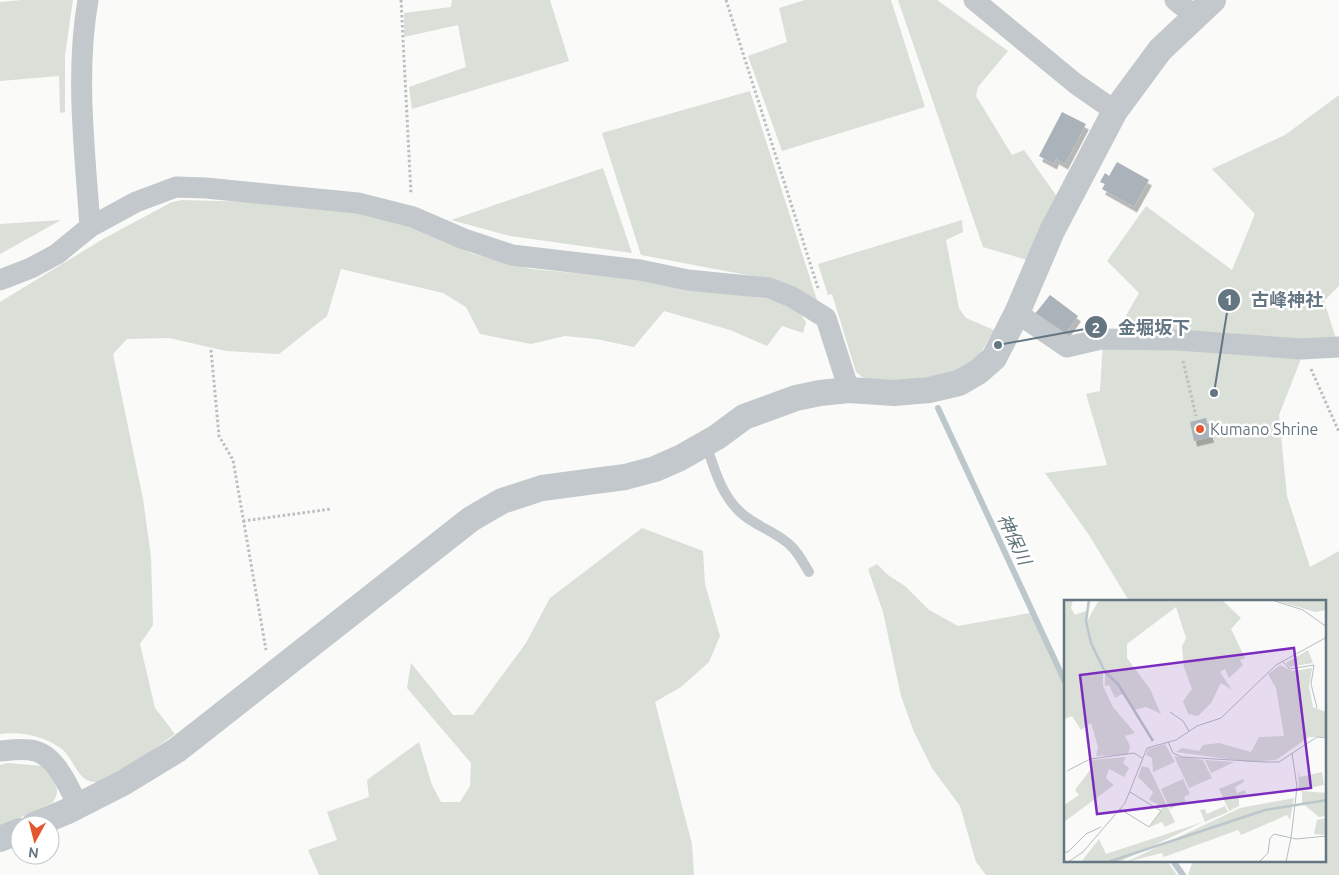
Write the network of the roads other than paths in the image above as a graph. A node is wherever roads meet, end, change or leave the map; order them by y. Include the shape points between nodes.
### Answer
1 (88, 0) edge
2 (974, 0) edge
3 (1194, 5) edge
4 (1116, 111) junction
5 (90, 227) junction
6 (0, 280) edge
7 (1017, 313) junction
8 (1339, 347) edge
9 (849, 390) junction
10 (705, 443) junction
11 (810, 572) dead end
12 (0, 752) edge
13 (78, 806) junction
14 (57, 815) edge

1 - 5 street via 80,87
2 - 4 street via 1076,84
3 - 4 street
4 - 7 street via 1052,231
5 - 6 street via 57,254
5 - 9 street via 136,202 176,187 262,192 358,203 413,217 512,255 769,288 824,308
7 - 8 street via 1067,347 1100,340 1178,340 1302,349
7 - 9 street via 994,358 959,383 894,393
9 - 10 street via 796,398 769,407 744,417
10 - 11 lane via 723,490 739,512 792,546
10 - 13 street via 655,469 625,478 542,488 502,501 471,519 177,750 123,784
12 - 13 street via 38,751 63,776
13 - 14 street

